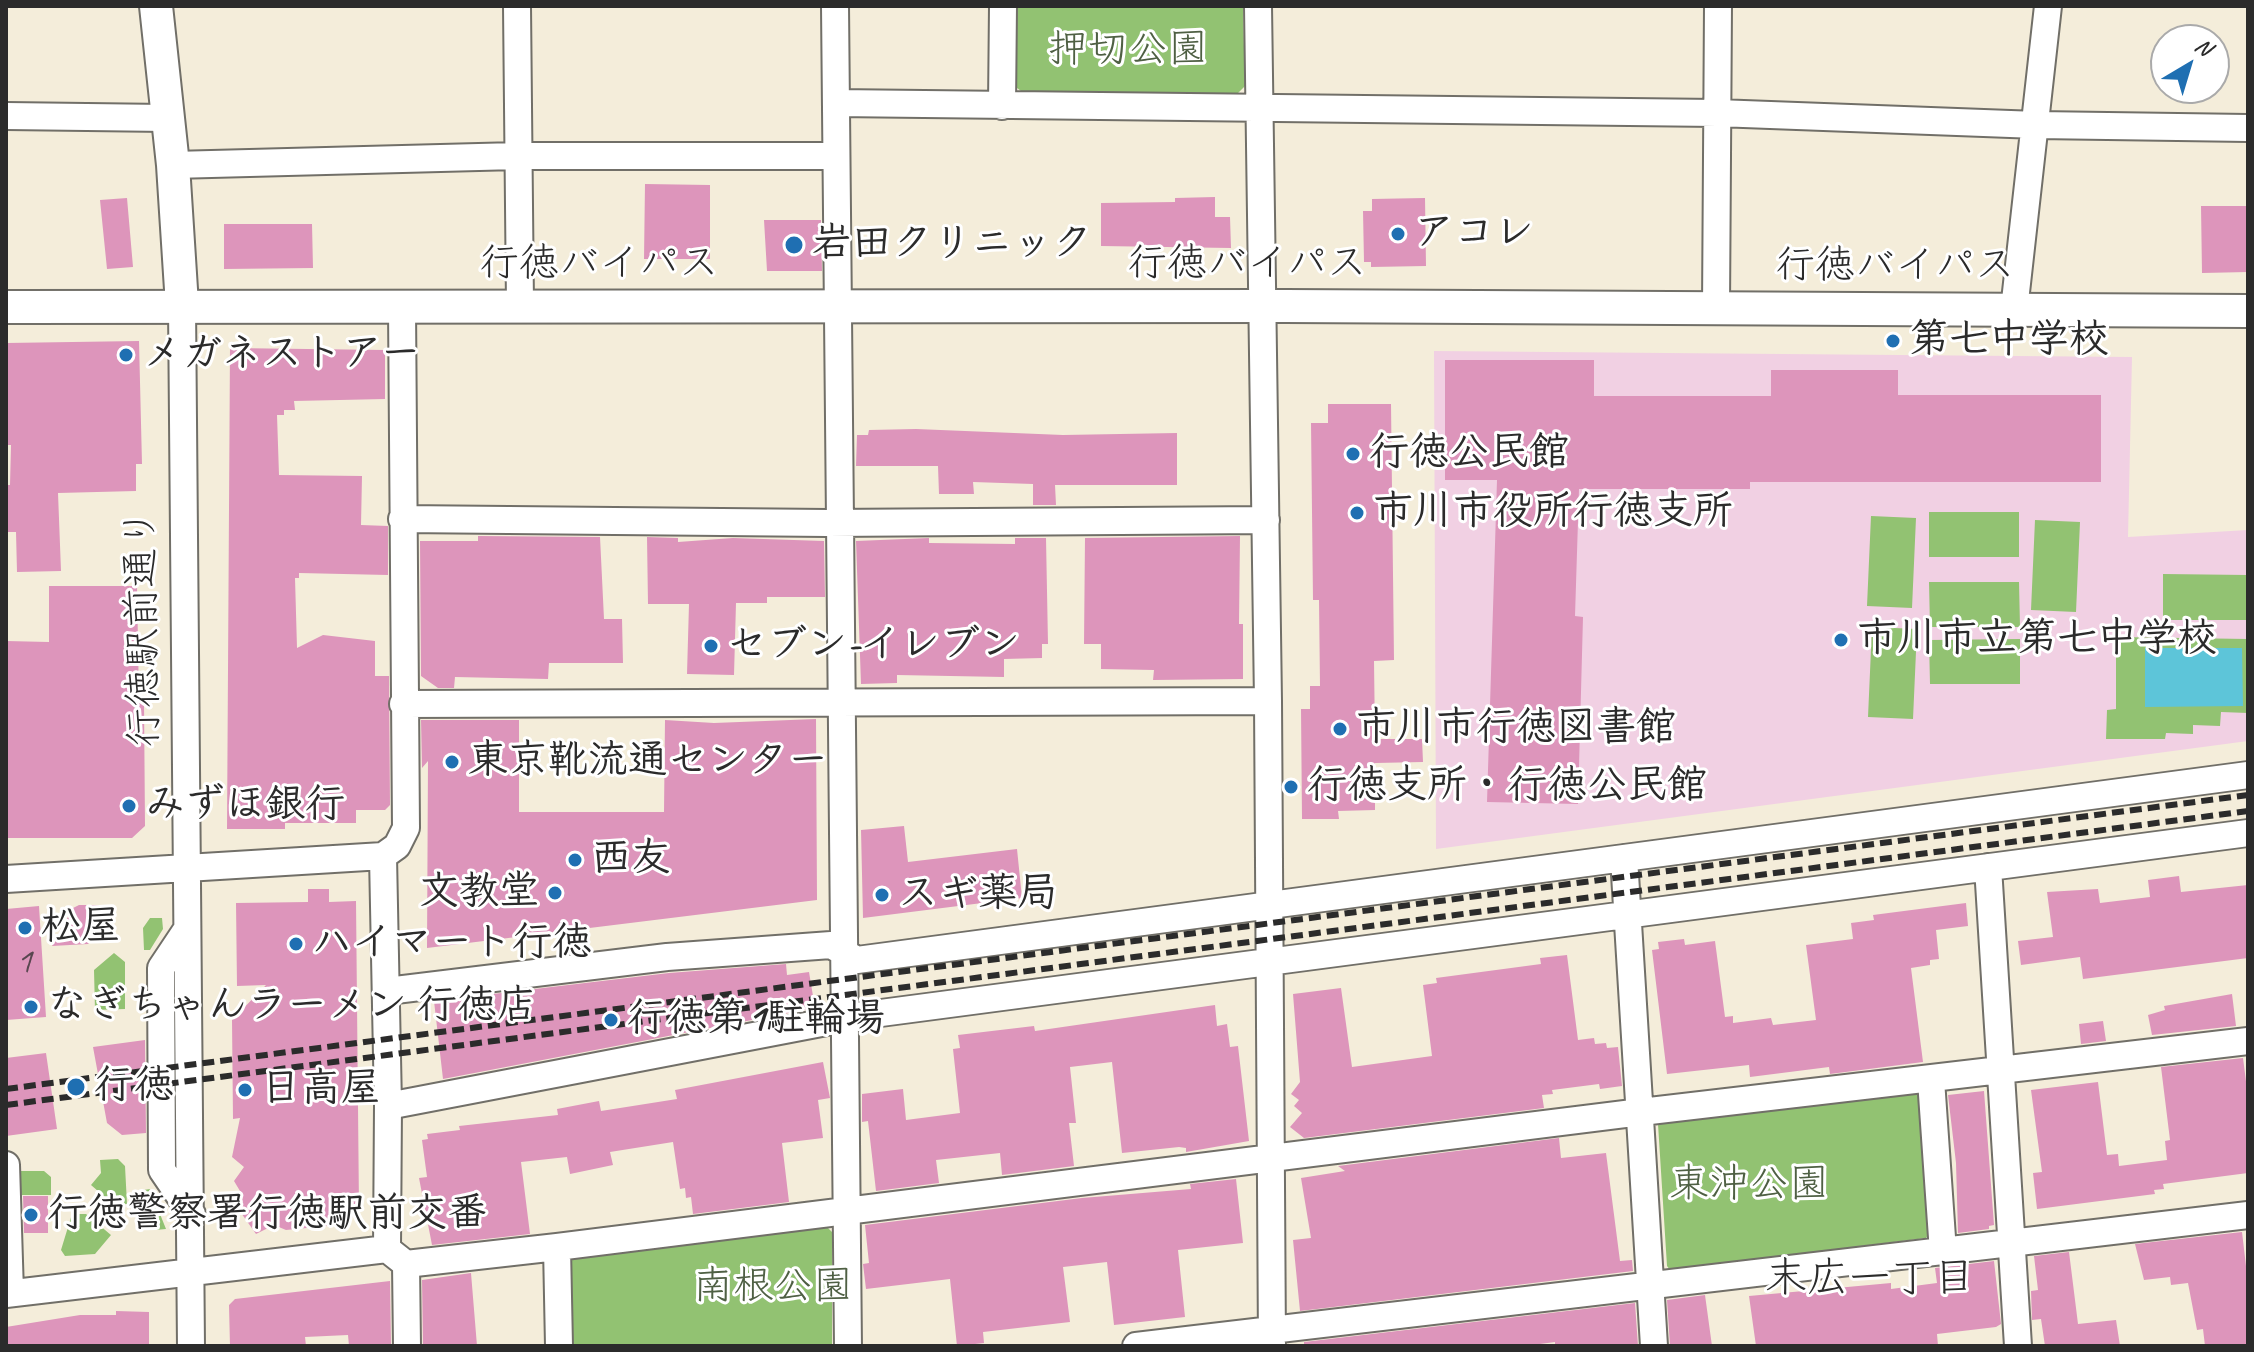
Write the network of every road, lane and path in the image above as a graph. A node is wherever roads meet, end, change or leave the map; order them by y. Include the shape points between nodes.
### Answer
1 (156, 6) edge
2 (517, 6) edge
3 (835, 6) edge
4 (1003, 6) edge
5 (1258, 6) edge
6 (1718, 6) edge
7 (2048, 6) edge
8 (836, 103) junction
9 (1002, 106) junction
10 (1260, 108) junction
11 (1717, 113) junction
12 (6, 116) edge
13 (167, 118) junction
14 (2037, 125) junction
15 (2248, 128) edge
16 (517, 156) junction
17 (836, 156) junction
18 (173, 165) junction
19 (182, 305) junction
20 (520, 305) junction
21 (6, 307) edge
22 (402, 307) junction
23 (1262, 307) junction
24 (837, 308) junction
25 (1716, 308) junction
26 (2014, 310) junction
27 (2248, 311) edge
28 (402, 519) junction
29 (1266, 520) junction
30 (841, 523) junction
31 (841, 701) junction
32 (1268, 701) junction
33 (403, 704) junction
34 (2248, 775) edge
35 (2248, 833) edge
36 (383, 856) junction
37 (1624, 858) junction
38 (188, 867) junction
39 (1988, 867) junction
40 (6, 879) edge
41 (1270, 904) junction
42 (1630, 914) junction
43 (844, 953) junction
44 (1271, 962) junction
45 (387, 991) junction
46 (844, 1020) junction
47 (2248, 1041) edge
48 (2002, 1072) junction
49 (1931, 1080) junction
50 (388, 1106) junction
51 (1641, 1112) junction
52 (1272, 1158) junction
53 (6, 1165) edge
54 (846, 1210) junction
55 (2248, 1215) edge
56 (2012, 1244) junction
57 (557, 1247) junction
58 (1943, 1252) junction
59 (396, 1257) junction
60 (191, 1273) junction
61 (1650, 1286) junction
62 (8, 1294) edge
63 (1272, 1338) edge
64 (191, 1346) edge
65 (407, 1346) edge
66 (559, 1346) edge
67 (848, 1346) edge
68 (1136, 1346) edge
69 (1654, 1346) edge
70 (2018, 1346) edge

1 - 13 main road, 行徳駅前通り
2 - 16 street
3 - 8 street
4 - 9 street
5 - 10 street
6 - 11 street
7 - 14 street
8 - 9 street
8 - 17 street
9 - 10 street
10 - 11 street
10 - 23 street
11 - 14 street
11 - 25 street
12 - 13 street
13 - 18 main road, 行徳駅前通り
14 - 15 street
14 - 26 street
16 - 17 street
16 - 18 street
16 - 20 street
17 - 24 street
18 - 19 main road, 行徳駅前通り
19 - 21 main road, 行徳バイパス
19 - 22 main road, 行徳バイパス
19 - 38 street, 行徳駅前通り
20 - 22 main road, 行徳バイパス
20 - 24 main road, 行徳バイパス
22 - 28 street
23 - 24 main road, 行徳バイパス
23 - 25 main road, 行徳バイパス
23 - 29 street
24 - 30 street
25 - 26 main road, 行徳バイパス
26 - 27 main road, 行徳バイパス
28 - 30 street
28 - 33 street
29 - 30 street
29 - 32 street
30 - 31 street
31 - 32 street
31 - 33 street
31 - 43 street
32 - 41 street
33 - 36 street via 406,828 397,846
34 - 37 street
35 - 39 street
36 - 38 street
36 - 45 street
37 - 41 street
37 - 42 street
38 - 40 street
38 - 60 street, 行徳駅前通り via 187,929 161,968 162,1170 192,1214
39 - 42 street
39 - 48 street
41 - 43 street via 857,960
41 - 44 street
42 - 44 street
42 - 51 street
43 - 45 street via 831,945 667,957
43 - 46 street
44 - 46 street
44 - 52 street
45 - 50 street
46 - 50 street
46 - 54 street
47 - 48 street
48 - 49 street
48 - 56 street
49 - 51 street
49 - 58 street
50 - 59 street
51 - 52 street
51 - 61 street
52 - 54 street
52 - 63 street
53 - 62 street
54 - 57 street
54 - 67 street
55 - 56 street
56 - 58 street
56 - 70 street
57 - 59 street
57 - 66 street
58 - 61 street
59 - 60 street
59 - 65 street
60 - 62 street
60 - 64 street
61 - 63 street
61 - 69 street
63 - 68 street

